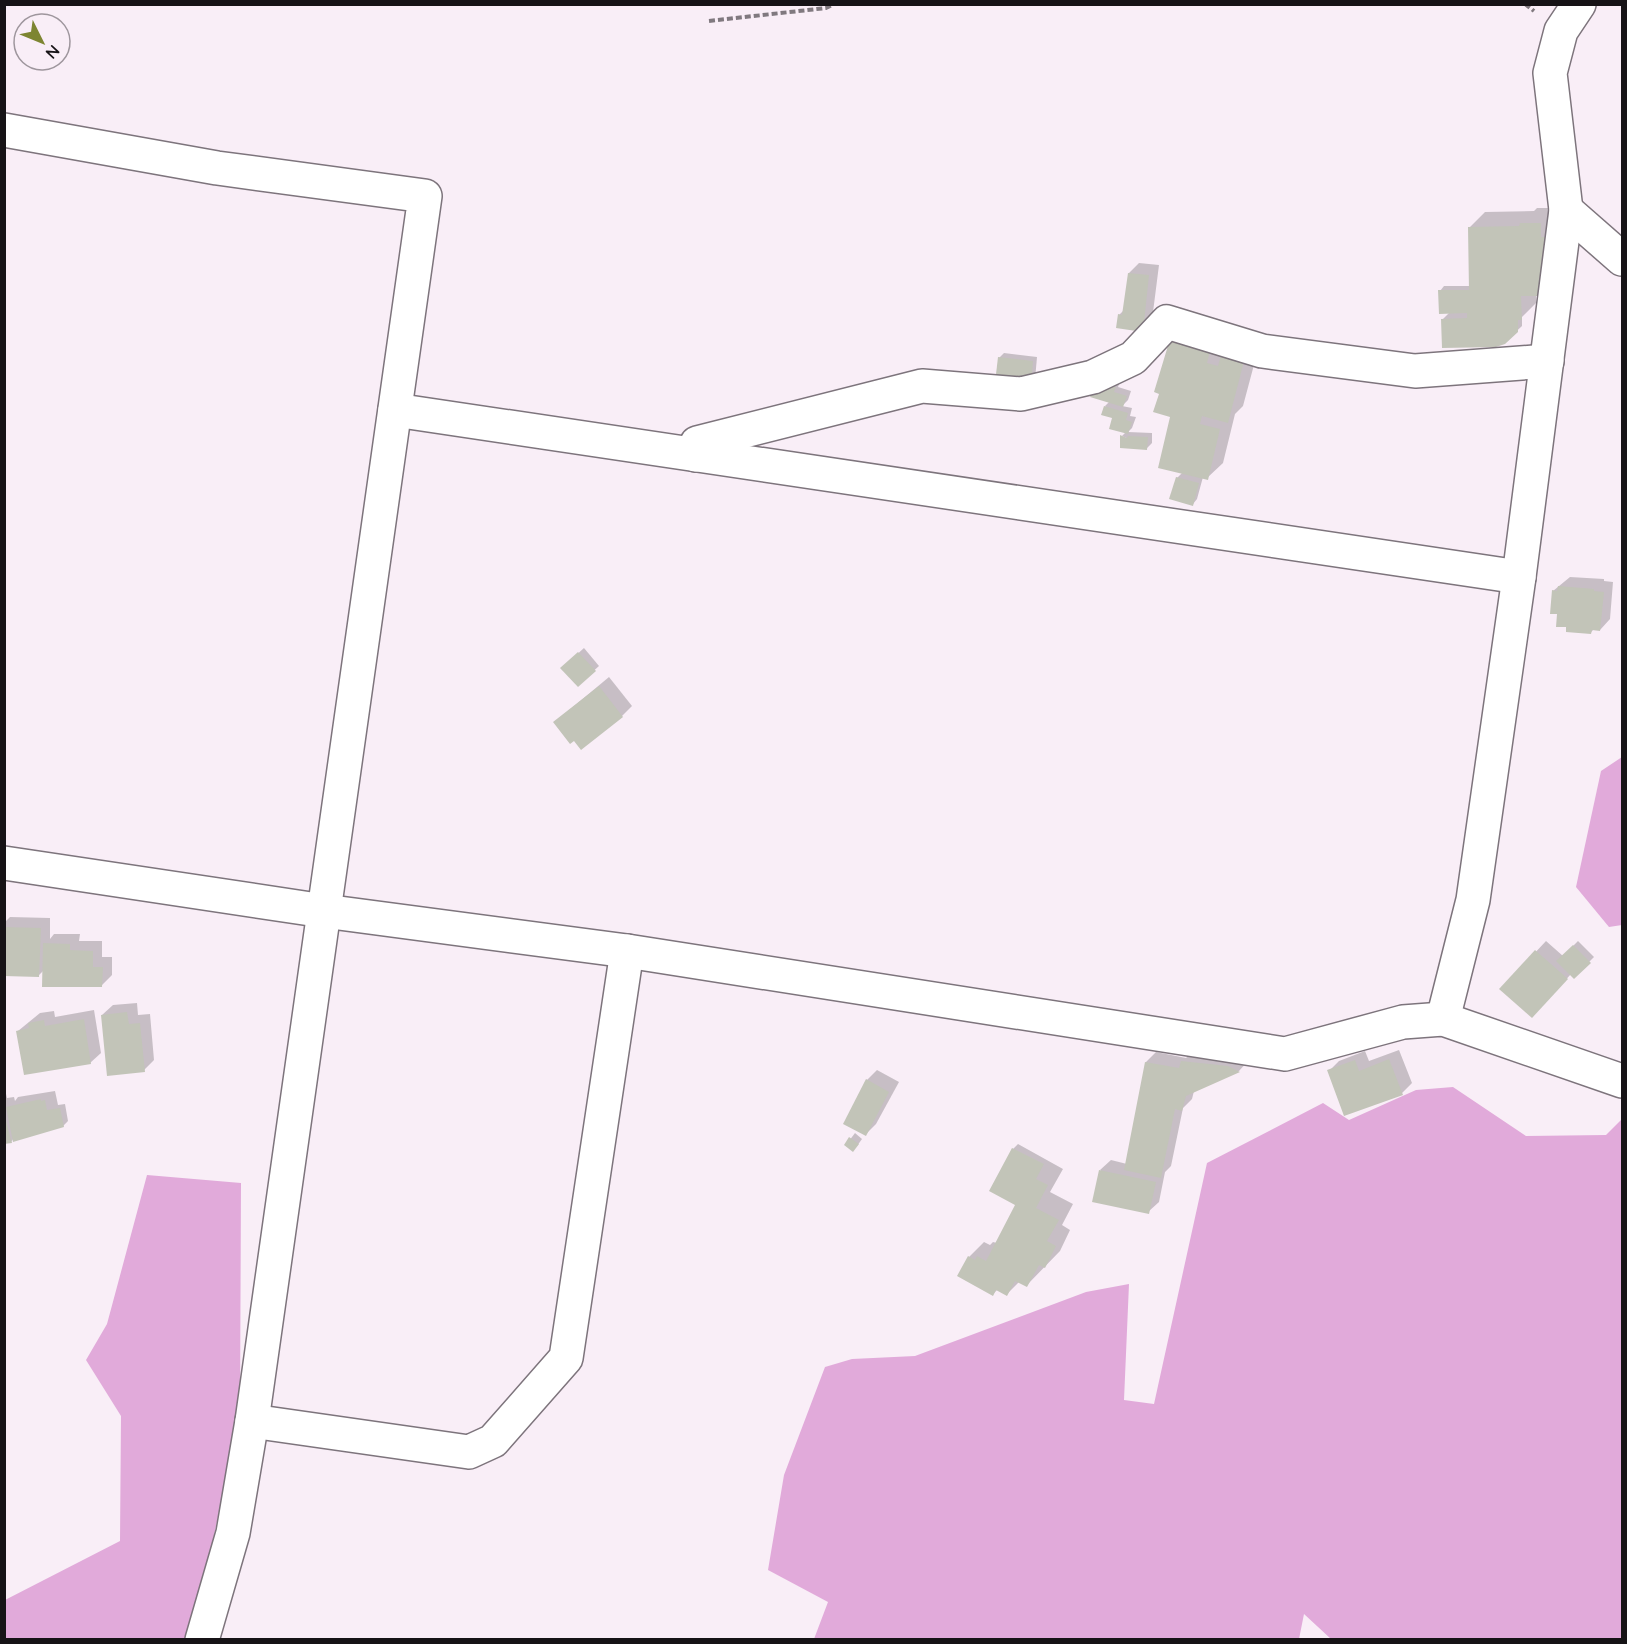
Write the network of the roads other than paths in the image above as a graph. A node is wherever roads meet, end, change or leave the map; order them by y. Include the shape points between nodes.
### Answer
1 (1579, 4) edge
2 (4, 130) edge
3 (1566, 210) junction
4 (1623, 259) edge
5 (1546, 361) junction
6 (395, 410) junction
7 (696, 455) junction
8 (1519, 577) junction
9 (4, 863) edge
10 (324, 911) junction
11 (627, 951) junction
12 (1443, 1019) junction
13 (1623, 1082) edge
14 (252, 1421) junction
15 (202, 1640) edge

1 - 3 street via 1561,32 1550,73
2 - 6 street via 217,168 425,196
3 - 4 street
3 - 5 street
5 - 7 street via 1415,371 1262,351 1167,322 1133,358 1093,377 1021,394 922,386 696,443
5 - 8 street
6 - 7 street
6 - 10 street
7 - 8 street
8 - 12 street via 1473,900
9 - 10 street
10 - 11 street
10 - 14 street
11 - 12 street via 1285,1054 1403,1022
11 - 14 street via 566,1358 493,1441 469,1452
12 - 13 street
14 - 15 street via 233,1533

